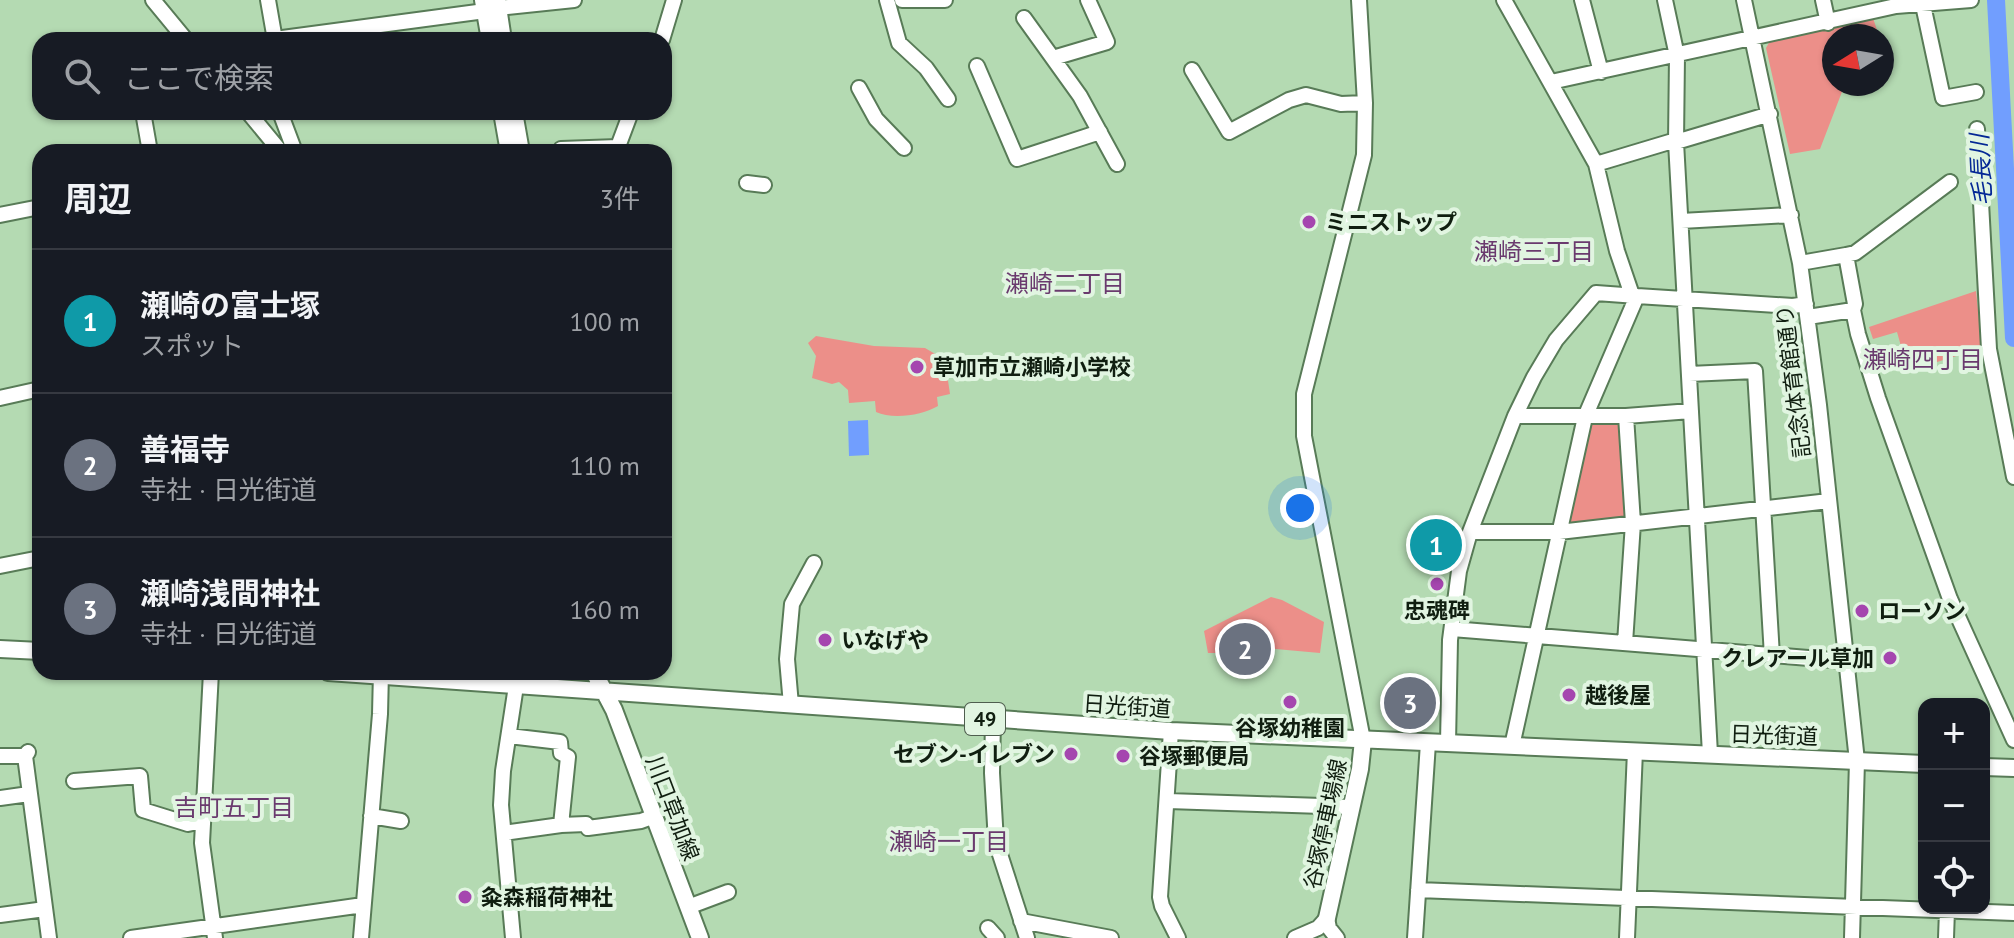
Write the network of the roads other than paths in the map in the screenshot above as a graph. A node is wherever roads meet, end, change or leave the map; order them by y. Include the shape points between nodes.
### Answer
1 (153, 0) edge
2 (268, 0) edge
3 (574, 0) edge
4 (674, 0) edge
5 (887, 0) edge
6 (902, 0) edge
7 (945, 0) edge
8 (1088, 0) edge
9 (1359, 0) edge
10 (1504, 0) edge
11 (1582, 0) edge
12 (1665, 0) edge
13 (1744, 0) edge
14 (1823, 0) edge
15 (1971, 0) edge
16 (548, 2) edge
17 (1896, 3) edge
18 (491, 5) edge
19 (1923, 5) junction
20 (1024, 18) dead end
21 (1828, 23) junction
22 (179, 32) edge
23 (274, 32) edge
24 (319, 32) edge
25 (490, 32) edge
26 (500, 32) edge
27 (664, 32) edge
28 (1753, 38) junction
29 (1677, 56) junction
30 (1053, 58) junction
31 (977, 66) dead end
32 (1192, 70) dead end
33 (1601, 72) junction
34 (1551, 82) junction
35 (859, 88) dead end
36 (1976, 92) dead end
37 (948, 99) dead end
38 (1365, 103) junction
39 (1770, 114) junction
40 (144, 120) edge
41 (255, 120) edge
42 (283, 120) edge
43 (503, 120) edge
44 (515, 120) edge
45 (628, 120) edge
46 (1977, 129) dead end
47 (1100, 132) junction
48 (1676, 141) junction
49 (149, 144) edge
50 (274, 144) edge
51 (292, 144) edge
52 (508, 144) edge
53 (520, 144) edge
54 (619, 144) edge
55 (904, 148) dead end
56 (1117, 164) dead end
57 (1596, 164) junction
58 (1950, 182) dead end
59 (747, 183) dead end
60 (764, 185) dead end
61 (32, 209) edge
62 (0, 215) edge
63 (1791, 215) junction
64 (1681, 221) junction
65 (1846, 255) junction
66 (1800, 263) junction
67 (1634, 296) junction
68 (1685, 297) junction
69 (1853, 310) junction
70 (1807, 311) junction
71 (1689, 374) junction
72 (32, 391) edge
73 (0, 398) edge
74 (1691, 411) junction
75 (1515, 416) junction
76 (1626, 416) junction
77 (1585, 417) junction
78 (2014, 477) edge
79 (1829, 501) junction
80 (1764, 509) junction
81 (1697, 515) junction
82 (1633, 523) junction
83 (1470, 532) junction
84 (1559, 532) junction
85 (32, 560) edge
86 (814, 563) dead end
87 (0, 566) edge
88 (1452, 629) junction
89 (1535, 636) junction
90 (1625, 643) junction
91 (0, 649) edge
92 (1704, 649) junction
93 (32, 651) edge
94 (1772, 656) junction
95 (1845, 661) junction
96 (211, 680) edge
97 (381, 680) edge
98 (448, 680) edge
99 (599, 680) edge
100 (606, 680) edge
101 (516, 686) junction
102 (606, 693) junction
103 (791, 705) junction
104 (993, 719) junction
105 (1171, 731) junction
106 (509, 736) junction
107 (1363, 740) junction
108 (2014, 740) edge
109 (1428, 743) junction
110 (1448, 743) junction
111 (1512, 746) junction
112 (1635, 751) junction
113 (1710, 754) junction
114 (0, 756) edge
115 (1857, 761) junction
116 (1918, 764) edge
117 (1990, 767) edge
118 (2014, 768) edge
119 (74, 781) dead end
120 (29, 794) junction
121 (0, 798) edge
122 (1168, 801) junction
123 (1351, 807) junction
124 (371, 816) junction
125 (652, 817) junction
126 (203, 821) junction
127 (401, 821) dead end
128 (561, 825) junction
129 (504, 833) junction
130 (1418, 890) junction
131 (728, 892) dead end
132 (1629, 898) junction
133 (363, 905) junction
134 (1853, 906) junction
135 (688, 907) junction
136 (45, 909) junction
137 (1918, 909) edge
138 (1990, 912) edge
139 (2014, 913) edge
140 (1947, 914) edge
141 (0, 915) edge
142 (1327, 918) junction
143 (1021, 921) junction
144 (214, 932) edge
145 (49, 938) edge
146 (131, 938) edge
147 (361, 938) edge
148 (513, 938) edge
149 (700, 938) edge
150 (1027, 938) edge
151 (1111, 938) edge
152 (1178, 938) edge
153 (1295, 938) edge
154 (1337, 938) edge
155 (1415, 938) edge
156 (1627, 938) edge
157 (1852, 938) edge
158 (1946, 938) edge

1 - 22 street
2 - 23 street
3 - 16 street
4 - 27 street
5 - 37 street via 899,43
6 - 7 street
8 - 30 street via 1107,42
9 - 38 street
10 - 34 street
11 - 33 street
12 - 29 street
13 - 28 street, 記念体育館通り
14 - 21 street
15 - 19 street
16 - 18 street
17 - 19 street
17 - 21 street
18 - 24 street
18 - 25 main road
18 - 26 main road
19 - 36 street via 1943,98
20 - 30 street
21 - 28 street
28 - 29 street
28 - 39 street, 記念体育館通り
29 - 33 street
29 - 48 street
30 - 47 street
31 - 47 street via 1017,159
32 - 38 street via 1229,132 1306,95 1341,104
33 - 34 street
34 - 57 street
35 - 55 street via 876,119
38 - 107 street via 1364,155 1302,411
39 - 48 street
39 - 63 street, 記念体育館通り
40 - 49 street
41 - 50 street
42 - 51 street
43 - 52 main road
44 - 53 main road
45 - 54 street
46 - 78 street via 1989,349
47 - 56 street
48 - 57 street
48 - 64 street
57 - 67 street
58 - 65 street
59 - 60 street
61 - 62 street
63 - 64 street
63 - 66 street, 記念体育館通り
64 - 68 street
65 - 66 street
65 - 69 street
66 - 70 street, 記念体育館通り
67 - 68 street
67 - 75 street via 1596,293 1556,340
67 - 77 street
68 - 70 street
68 - 71 street
69 - 70 street
69 - 108 street via 1878,398 1950,599
70 - 79 street, 記念体育館通り
71 - 74 street
71 - 80 street via 1755,371
72 - 73 street
74 - 76 street
74 - 81 street
75 - 77 street
75 - 83 street
76 - 77 street
76 - 82 street
77 - 84 street
79 - 80 street
79 - 95 street, 記念体育館通り
80 - 81 street
80 - 94 street
81 - 82 street
81 - 92 street
82 - 84 street
82 - 90 street
83 - 84 street
83 - 88 street
84 - 89 street
85 - 87 street
86 - 103 street via 792,604 787,659
88 - 89 street
88 - 110 street
89 - 90 street
89 - 111 street
90 - 92 street
91 - 93 main road
92 - 94 street
92 - 113 street
94 - 95 street
95 - 115 street, 記念体育館通り
96 - 126 street
97 - 124 street
98 - 101 main road, 日光街道 / 49
99 - 102 main road
100 - 102 main road
101 - 102 main road, 日光街道 / 49
101 - 106 street
102 - 103 main road, 日光街道 / 49
102 - 125 main road, 川口草加線
103 - 104 main road, 日光街道 / 49
104 - 105 main road, 日光街道 / 49
104 - 143 street via 996,842
105 - 107 main road, 日光街道 / 49
105 - 122 street
106 - 128 street via 560,742 561,753 568,757
106 - 129 street via 501,805
107 - 109 main road, 日光街道 / 49
107 - 123 main road, 谷塚停車場線
109 - 110 main road, 日光街道 / 49
109 - 130 street
110 - 111 main road, 日光街道 / 49
111 - 112 main road, 日光街道 / 49
112 - 113 main road, 日光街道 / 49
112 - 132 street
113 - 115 main road, 日光街道 / 49
114 - 120 street via 26,754
115 - 116 main road, 日光街道 / 49
115 - 134 street, 記念体育館通り
117 - 118 main road
119 - 126 street via 140,776 143,810 188,824
120 - 121 street
120 - 136 street
122 - 123 street
122 - 152 street via 1160,897
123 - 142 main road, 谷塚停車場線
124 - 127 street
124 - 133 street
125 - 128 street via 588,828
125 - 135 main road, 川口草加線
126 - 144 street
128 - 129 street
129 - 148 street
130 - 132 street
130 - 155 street
131 - 135 street
132 - 134 street
132 - 156 street
133 - 144 street
133 - 147 street
134 - 137 street
134 - 157 street, 記念体育館通り
135 - 149 main road, 川口草加線
136 - 141 street
136 - 145 street
138 - 139 street
140 - 158 street
142 - 153 street
142 - 154 street
143 - 150 street
143 - 151 street
144 - 146 street

